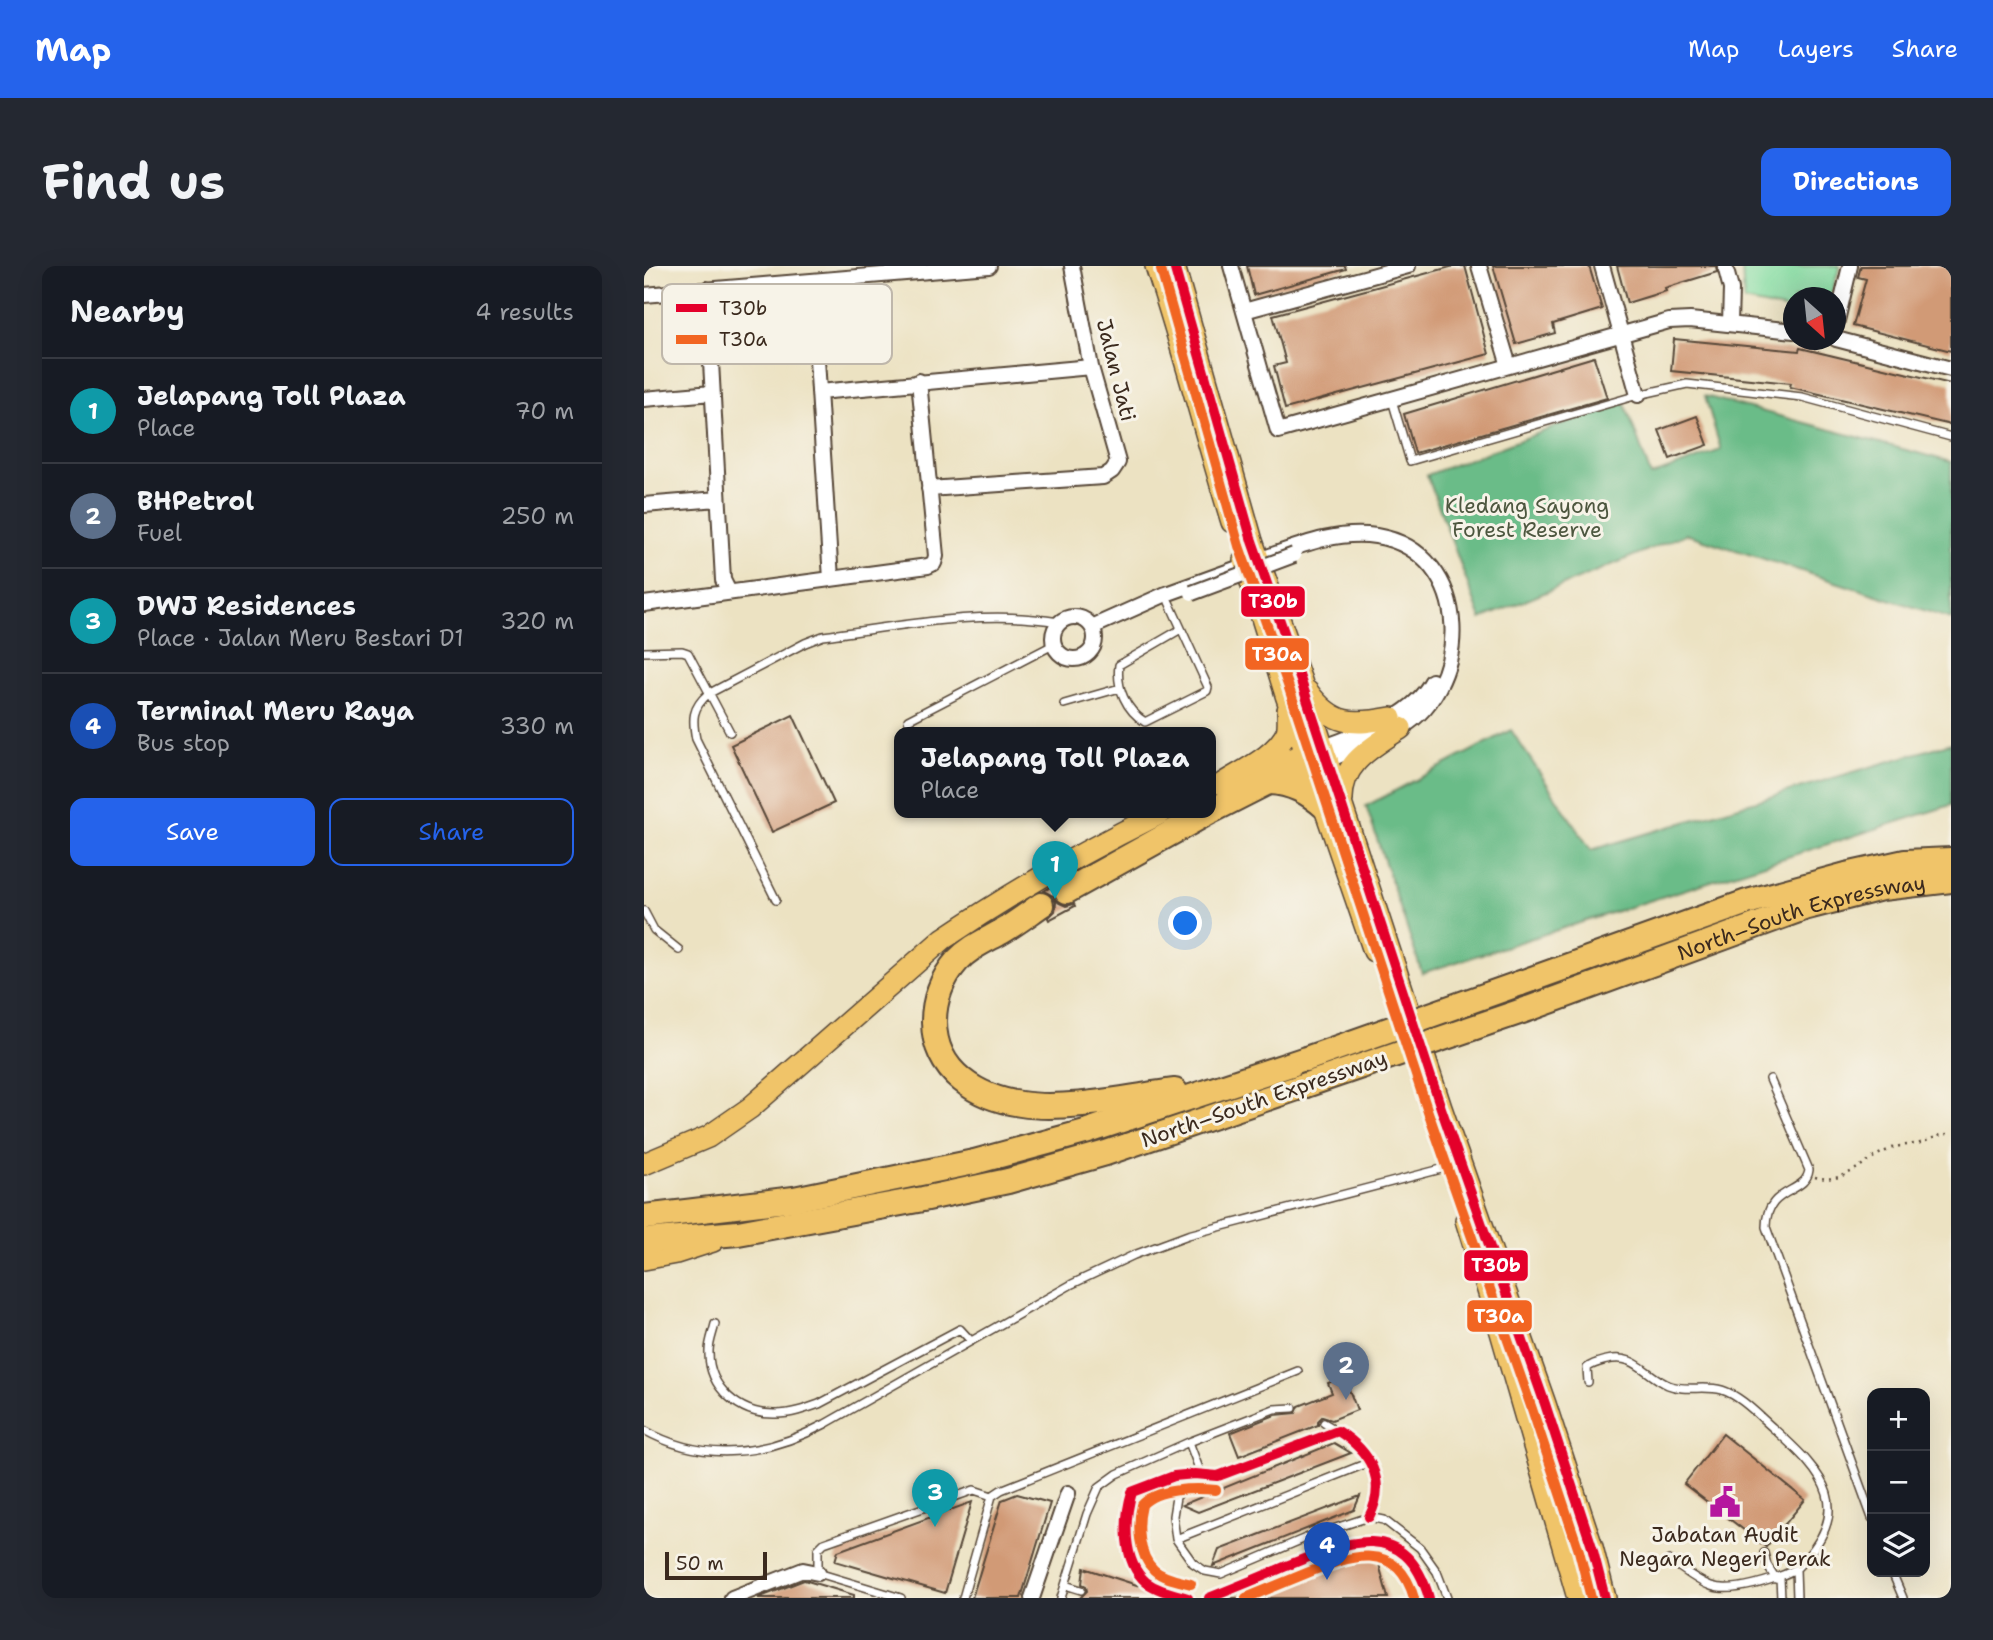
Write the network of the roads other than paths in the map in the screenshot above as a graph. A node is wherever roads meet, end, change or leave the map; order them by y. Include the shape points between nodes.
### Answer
1 (989, 266) edge
2 (1072, 266) edge
3 (1156, 266) edge
4 (1174, 266) edge
5 (1231, 266) edge
6 (1408, 266) edge
7 (1479, 266) edge
8 (1602, 266) edge
9 (1725, 266) edge
10 (1850, 266) edge
11 (971, 267) edge
12 (867, 271) edge
13 (812, 281) junction
14 (773, 284) edge
15 (812, 284) edge
16 (1845, 287) edge
17 (662, 293) edge
18 (644, 295) edge
19 (1244, 311) junction
20 (1730, 323) junction
21 (1783, 330) edge
22 (1621, 334) junction
23 (1846, 342) edge
24 (711, 364) edge
25 (817, 364) edge
26 (1091, 366) junction
27 (1508, 366) junction
28 (1951, 369) edge
29 (919, 381) junction
30 (819, 392) junction
31 (712, 393) junction
32 (1638, 395) junction
33 (644, 399) edge
34 (1392, 399) junction
35 (1951, 437) edge
36 (929, 489) junction
37 (718, 499) junction
38 (644, 505) edge
39 (831, 579) junction
40 (729, 592) junction
41 (1169, 602) junction
42 (644, 604) edge
43 (1059, 622) junction
44 (1181, 629) junction
45 (1094, 631) junction
46 (1053, 645) junction
47 (644, 652) edge
48 (1120, 688) junction
49 (1293, 688) junction
50 (708, 694) junction
51 (1064, 704) dead end
52 (908, 720) dead end
53 (1396, 723) junction
54 (730, 732) dead end
55 (1317, 758) junction
56 (1268, 782) junction
57 (1216, 787) edge
58 (1216, 808) edge
59 (1334, 810) junction
60 (1151, 818) edge
61 (1198, 818) edge
62 (1951, 860) edge
63 (1951, 880) edge
64 (1067, 891) dead end
65 (776, 900) dead end
66 (1041, 905) dead end
67 (644, 911) edge
68 (679, 950) dead end
69 (1265, 1073) junction
70 (1770, 1079) dead end
71 (644, 1164) edge
72 (1449, 1167) junction
73 (644, 1217) edge
74 (738, 1233) junction
75 (644, 1241) edge
76 (644, 1259) edge
77 (715, 1324) dead end
78 (971, 1341) junction
79 (1298, 1371) dead end
80 (1588, 1382) dead end
81 (1293, 1408) dead end
82 (1324, 1423) dead end
83 (644, 1430) edge
84 (1338, 1431) junction
85 (1189, 1442) junction
86 (1370, 1462) junction
87 (1202, 1474) junction
88 (1218, 1476) junction
89 (1068, 1493) dead end
90 (992, 1496) junction
91 (1871, 1514) edge
92 (1369, 1517) junction
93 (1176, 1539) junction
94 (1764, 1553) dead end
95 (1668, 1560) dead end
96 (1796, 1569) junction
97 (818, 1573) junction
98 (1894, 1577) edge
99 (1778, 1579) junction
100 (1065, 1585) junction
101 (1081, 1590) dead end
102 (732, 1598) edge
103 (901, 1598) edge
104 (963, 1598) edge
105 (1032, 1598) edge
106 (1061, 1598) edge
107 (1188, 1598) edge
108 (1209, 1598) edge
109 (1429, 1598) edge
110 (1447, 1598) edge
111 (1578, 1598) edge
112 (1605, 1598) edge
113 (1781, 1598) edge
114 (1797, 1598) edge
115 (1903, 1598) edge

1 - 11 street
2 - 26 street, Jalan Jati
3 - 49 main road via 1203,428
4 - 49 main road
5 - 19 street
6 - 19 street
7 - 27 street
8 - 22 street
9 - 20 street via 1731,289
10 - 16 street
11 - 12 street
12 - 13 street
13 - 14 street
13 - 15 street
17 - 18 street
19 - 34 street via 1278,431
20 - 21 street
20 - 22 street via 1678,320
22 - 27 street
22 - 32 street
23 - 28 street
24 - 31 street
25 - 30 street
26 - 29 street
26 - 36 street, Jalan Jati via 1118,462 1112,471 1103,477
27 - 34 street
29 - 30 street
29 - 36 street
30 - 39 street
31 - 33 street
31 - 37 street
32 - 34 lane via 1410,461
32 - 35 lane via 1687,384 1777,393
36 - 39 street via 934,563
37 - 38 street
37 - 40 street via 723,580
39 - 40 street
40 - 42 street
41 - 44 lane
41 - 45 street
41 - 53 street, bridge via 1294,555 1348,542 1392,547 1415,562 1436,587 1447,621 1446,646 1430,685
43 - 45 street via 1083,618
43 - 46 street
43 - 50 lane via 962,617 823,636
44 - 48 lane via 1119,665
44 - 48 lane via 1207,691 1145,722 1131,713
45 - 46 street via 1095,643 1088,654 1075,659 1062,656
45 - 53 street via 1166,594 1333,537 1367,536 1399,543 1429,565 1443,585 1454,620 1453,645 1436,691 1411,722
46 - 52 lane
47 - 50 lane via 688,653
48 - 51 lane
49 - 53 main road via 1339,719
49 - 55 main road
49 - 57 main road via 1288,730 1281,741
50 - 54 lane
50 - 65 lane via 693,713 696,739
53 - 55 street
53 - 59 main road via 1348,771
55 - 56 highway
55 - 57 main road
55 - 59 main road
56 - 58 highway
56 - 59 highway via 1299,788
59 - 72 main road
59 - 112 main road via 1549,1418
60 - 71 main road via 978,915 943,939 750,1108 708,1137
61 - 64 highway
62 - 69 highway, North–South Expressway, bridge via 1905,862 1747,902
63 - 74 highway, North–South Expressway, bridge via 1882,888 1804,908 1528,1009 1106,1153 1008,1181
66 - 69 highway via 977,944 947,975 937,995 933,1017 937,1046 961,1080 991,1097 1058,1105 1177,1091
67 - 68 lane via 653,930
69 - 73 highway, North–South Expressway via 1085,1132 962,1165 794,1199
70 - 91 lane via 1809,1176 1775,1199 1766,1213 1766,1227
72 - 78 lane via 1188,1235 1072,1284
72 - 111 main road
74 - 75 highway, North–South Expressway
74 - 76 main road
77 - 78 lane via 708,1348 715,1380 725,1395 760,1413 798,1411 819,1404 960,1329
78 - 83 lane via 785,1443 745,1452 702,1450
79 - 90 lane
80 - 96 lane via 1591,1364 1617,1357 1633,1361 1669,1385 1723,1390 1799,1451 1825,1485 1830,1508 1826,1530
81 - 85 lane via 1274,1409
82 - 84 lane
84 - 86 lane via 1359,1444
84 - 88 lane
85 - 87 lane
85 - 100 lane via 1116,1474 1099,1488
86 - 92 lane via 1380,1486 1377,1506
86 - 93 lane
87 - 88 lane
87 - 107 lane via 1166,1477 1132,1492 1123,1530 1143,1579 1160,1590
88 - 93 lane via 1186,1488 1176,1497
89 - 105 street
90 - 97 lane via 974,1490 824,1543 818,1549
90 - 104 lane
92 - 93 lane via 1222,1574 1193,1563
92 - 110 lane via 1384,1520 1420,1548 1437,1572
94 - 99 lane
95 - 99 lane via 1721,1588
96 - 99 lane
96 - 114 lane
97 - 102 street via 803,1570
97 - 103 lane
98 - 115 lane
99 - 113 lane
100 - 101 lane
100 - 106 lane
108 - 109 lane via 1332,1548 1367,1541 1408,1556 1426,1583

